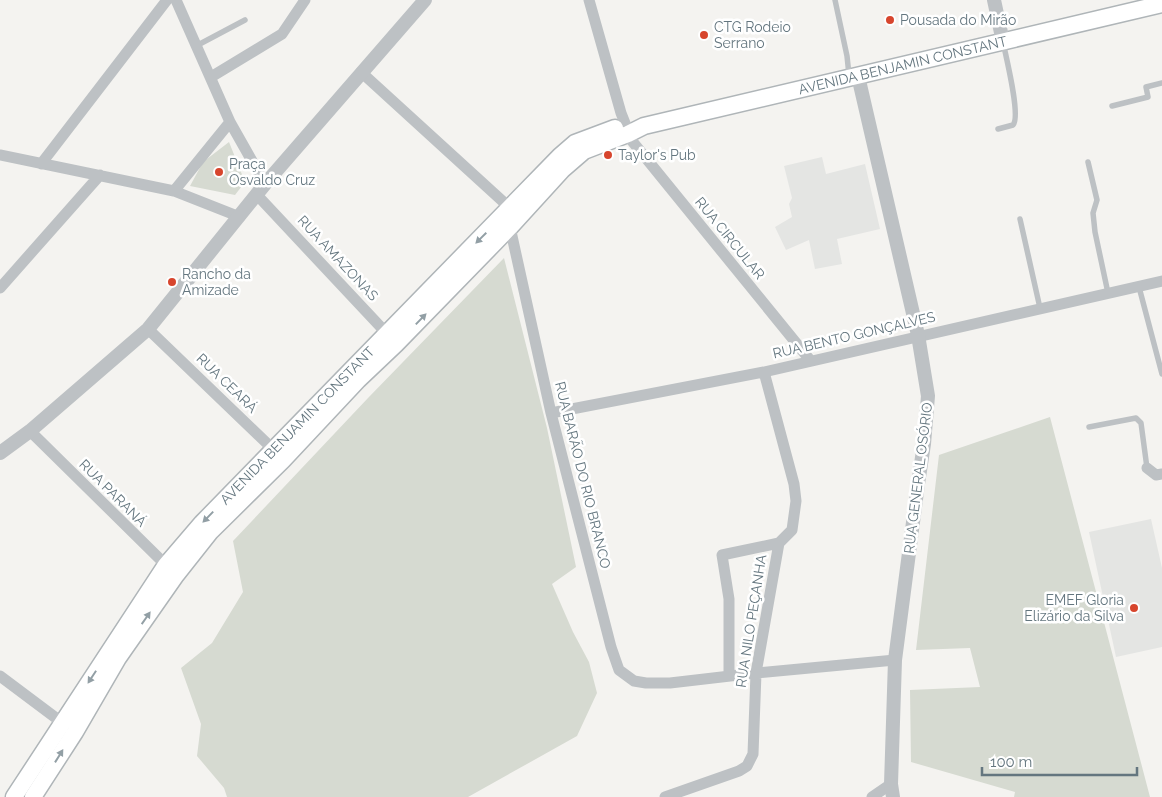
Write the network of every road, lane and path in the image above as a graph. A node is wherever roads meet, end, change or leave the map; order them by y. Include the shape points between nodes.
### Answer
1 (167, 0) edge
2 (176, 0) edge
3 (305, 0) edge
4 (425, 0) edge
5 (589, 0) edge
6 (835, 0) edge
7 (994, 0) edge
8 (1162, 4) edge
9 (245, 20) dead end
10 (1003, 42) junction
11 (196, 46) junction
12 (361, 72) junction
13 (853, 76) junction
14 (211, 77) junction
15 (1162, 83) edge
16 (1112, 106) dead end
17 (230, 122) junction
18 (627, 129) junction
19 (998, 129) dead end
20 (0, 155) edge
21 (1088, 162) dead end
22 (40, 164) junction
23 (100, 175) junction
24 (261, 190) junction
25 (174, 191) junction
26 (510, 208) junction
27 (240, 217) junction
28 (1020, 219) dead end
29 (510, 226) junction
30 (1162, 281) edge
31 (1139, 287) junction
32 (0, 288) edge
33 (1108, 293) junction
34 (1040, 308) junction
35 (148, 329) junction
36 (918, 335) junction
37 (392, 338) junction
38 (810, 360) junction
39 (764, 372) junction
40 (1162, 374) edge
41 (551, 414) junction
42 (1089, 427) dead end
43 (30, 431) junction
44 (0, 453) edge
45 (279, 455) junction
46 (1148, 468) joint
47 (1162, 474) edge
48 (779, 543) junction
49 (171, 570) junction
50 (895, 660) junction
51 (756, 673) junction
52 (0, 676) edge
53 (729, 676) junction
54 (68, 727) junction
55 (892, 790) edge
56 (14, 797) edge
57 (33, 797) edge
58 (665, 797) edge
59 (872, 797) edge

1 - 22 street
2 - 11 street, RUA AMAZONAS
3 - 14 street via 282,34
4 - 12 street
5 - 18 street, RUA CIRCULAR
6 - 13 lane
7 - 10 street
8 - 10 main road, AVENIDA BENJAMIN CONSTANT
9 - 11 lane
10 - 13 main road, AVENIDA BENJAMIN CONSTANT
10 - 19 lane via 1016,119 1013,125
11 - 14 street, RUA AMAZONAS
12 - 24 street
12 - 26 street
13 - 18 main road, AVENIDA BENJAMIN CONSTANT
13 - 36 street, RUA GENERAL OSÓRIO
14 - 17 street, RUA AMAZONAS
15 - 16 lane via 1146,87 1148,97
17 - 24 street, RUA AMAZONAS
17 - 25 street
18 - 26 main road, AVENIDA BENJAMIN CONSTANT via 575,143
18 - 29 main road, AVENIDA BENJAMIN CONSTANT via 584,151
18 - 38 street, RUA CIRCULAR via 632,141
20 - 22 street
21 - 33 lane via 1097,200 1093,213 1095,232
22 - 23 street
23 - 25 street
23 - 32 street
24 - 27 street
24 - 37 street, RUA AMAZONAS
25 - 27 street
26 - 29 street, RUA BARÃO DO RIO BRANCO
26 -> 37 main road, AVENIDA BENJAMIN CONSTANT
27 - 35 street
28 - 34 lane
37 -> 29 main road, AVENIDA BENJAMIN CONSTANT
29 - 41 street, RUA BARÃO DO RIO BRANCO
30 - 31 street, RUA BENTO GONÇALVES
31 - 33 street, RUA BENTO GONÇALVES
31 - 40 lane
33 - 34 street, RUA BENTO GONÇALVES
34 - 36 street, RUA BENTO GONÇALVES
35 - 43 street
35 - 45 street, RUA CEARÁ
36 - 38 street, RUA BENTO GONÇALVES
36 - 50 street, RUA GENERAL OSÓRIO via 928,396
37 - 45 main road, AVENIDA BENJAMIN CONSTANT via 344,395
38 - 39 street, RUA BENTO GONÇALVES
39 - 41 street, RUA BENTO GONÇALVES
39 - 48 street, RUA NILO PEÇANHA via 796,501 792,530
41 - 53 street, RUA BARÃO DO RIO BRANCO via 610,647 619,670 634,681 646,683
42 - 46 lane via 1136,418 1140,423
43 - 44 street
43 - 49 street, RUA PARANÁ
45 - 49 main road, AVENIDA BENJAMIN CONSTANT
46 - 47 street via 1156,475
48 - 51 street, RUA NILO PEÇANHA
48 - 53 street via 722,555 729,599
49 - 54 main road, AVENIDA BENJAMIN CONSTANT via 118,658
50 - 51 street, RUA BARÃO DO RIO BRANCO
50 - 55 street, RUA GENERAL OSÓRIO
51 - 53 street, RUA BARÃO DO RIO BRANCO
51 - 58 street, RUA NILO PEÇANHA via 753,754 747,766 739,772
52 - 54 street
54 - 56 main road, AVENIDA BENJAMIN CONSTANT
57 -> 54 main road, AVENIDA BENJAMIN CONSTANT
55 - 59 street

